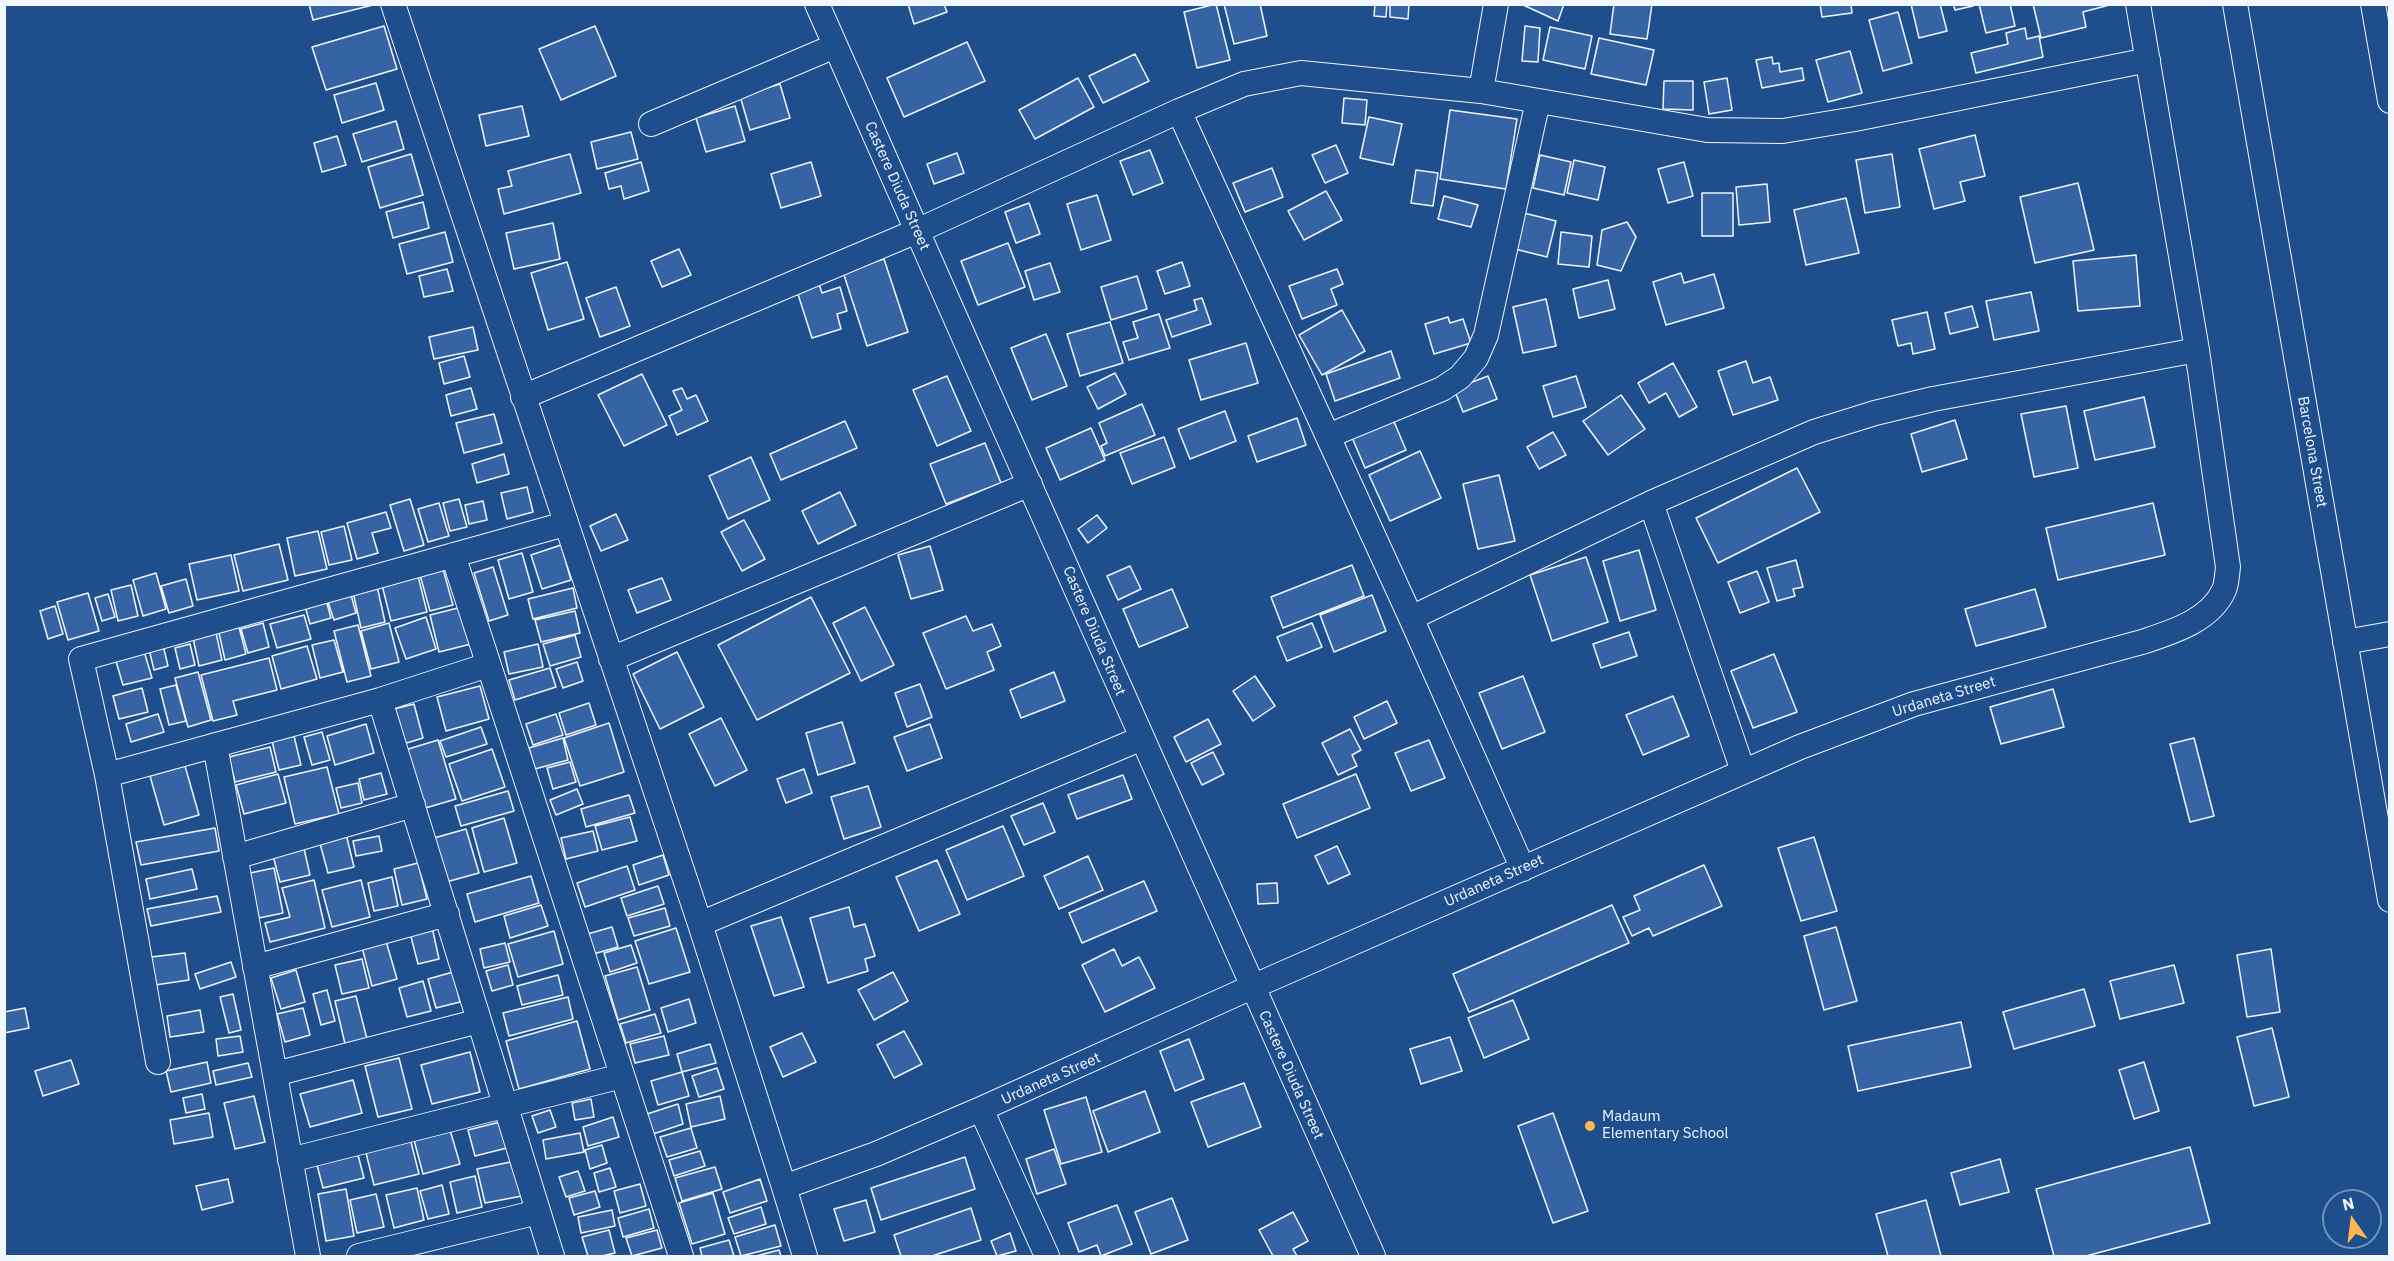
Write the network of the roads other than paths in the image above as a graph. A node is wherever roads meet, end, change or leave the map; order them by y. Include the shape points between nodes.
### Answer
1 (393, 4) edge
2 (817, 4) edge
3 (1496, 4) edge
4 (2138, 4) edge
5 (2235, 4) edge
6 (2373, 4) edge
7 (835, 46) junction
8 (2148, 60) junction
9 (1481, 92) junction
10 (1538, 101) junction
11 (2390, 101) edge
12 (1179, 111) junction
13 (651, 124) dead end
14 (917, 231) junction
15 (2197, 350) junction
16 (523, 397) junction
17 (1328, 436) junction
18 (1030, 483) junction
19 (1652, 503) junction
20 (565, 524) junction
21 (453, 555) junction
22 (1411, 618) junction
23 (2390, 634) edge
24 (2345, 642) junction
25 (611, 659) junction
26 (488, 665) junction
27 (380, 700) junction
28 (1140, 739) junction
29 (215, 745) junction
30 (1743, 771) junction
31 (107, 776) junction
32 (412, 806) junction
33 (235, 857) junction
34 (1523, 869) junction
35 (2390, 900) edge
36 (447, 914) junction
37 (700, 924) junction
38 (255, 967) junction
39 (1252, 987) junction
40 (479, 1021) junction
41 (158, 1062) dead end
42 (275, 1074) junction
43 (622, 1076) junction
44 (506, 1105) junction
45 (981, 1109) junction
46 (290, 1160) junction
47 (784, 1187) junction
48 (538, 1212) junction
49 (308, 1257) edge
50 (359, 1257) edge
51 (552, 1257) edge
52 (681, 1257) edge
53 (805, 1257) edge
54 (1047, 1257) edge
55 (1373, 1257) edge

1 - 16 street
2 - 7 street, Castere Diuda Street
3 - 9 street
4 - 8 street
5 - 24 street, Barcelona Street
6 - 11 street
7 - 13 street
7 - 14 street, Castere Diuda Street
8 - 10 street via 1783,131 1707,130
8 - 15 street
9 - 10 street
9 - 12 street via 1301,73 1245,84
10 - 17 street via 1486,335 1476,358 1460,377 1442,389
12 - 14 street
12 - 17 street
14 - 16 street
14 - 18 street, Castere Diuda Street
15 - 19 street via 1875,413 1804,436
15 - 30 street, Urdaneta Street via 2228,567 2225,588 2215,606 2171,632 1914,704
16 - 20 street
17 - 22 street
18 - 25 street
18 - 28 street, Castere Diuda Street
19 - 22 street
19 - 30 street
20 - 21 street
20 - 25 street
21 - 26 street
21 - 31 street via 81,659
22 - 34 street
23 - 24 street
24 - 35 street, Barcelona Street
25 - 37 street
26 - 27 street
26 - 43 street
27 - 29 street
27 - 32 street
28 - 37 street
28 - 39 street, Castere Diuda Street
29 - 31 street
29 - 33 street
30 - 34 street, Urdaneta Street
31 - 41 street
32 - 33 street
32 - 36 street
33 - 38 street
34 - 39 street, Urdaneta Street
36 - 38 street
36 - 40 street
37 - 47 street
38 - 42 street
39 - 45 street, Urdaneta Street
39 - 55 street, Castere Diuda Street
40 - 42 street
40 - 44 street
42 - 46 street
43 - 44 street
43 - 52 street
44 - 46 street
44 - 48 street
45 - 47 street, Urdaneta Street via 876,1154
45 - 54 street
46 - 49 street
47 - 53 street
48 - 50 street
48 - 51 street

